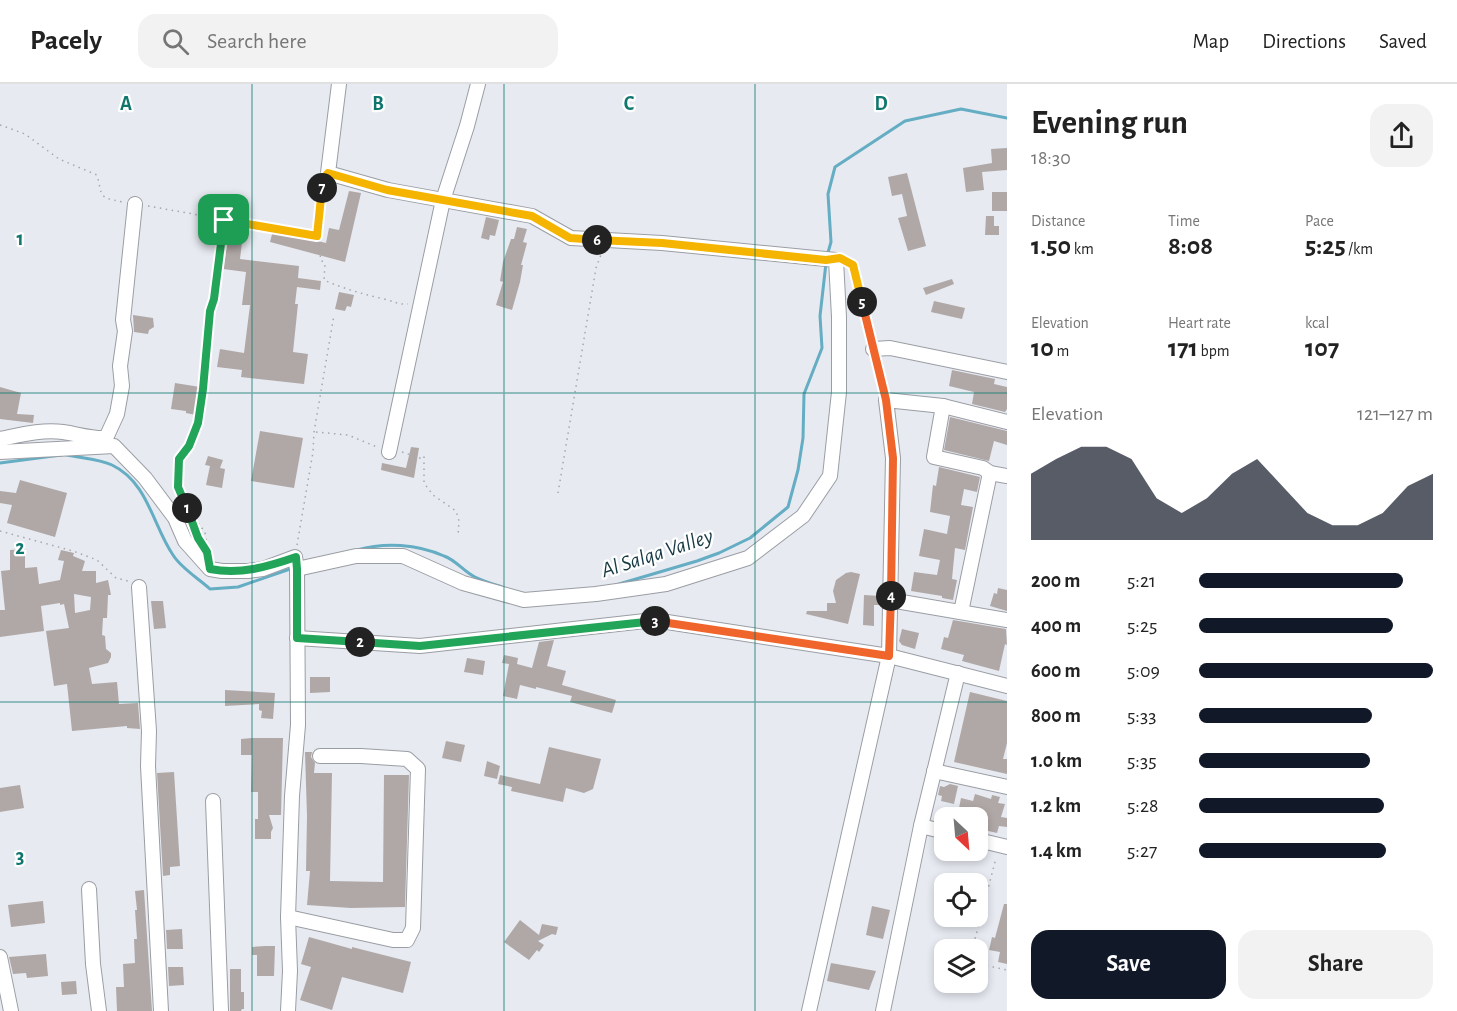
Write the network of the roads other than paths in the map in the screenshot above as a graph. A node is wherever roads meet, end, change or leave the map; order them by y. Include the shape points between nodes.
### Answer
1 (339, 84) edge
2 (478, 84) edge
3 (443, 200) junction
4 (135, 204) road end
5 (873, 349) road end
6 (1007, 372) edge
7 (942, 406) junction
8 (1007, 422) edge
9 (0, 439) edge
10 (0, 452) edge
11 (389, 452) road end
12 (990, 473) junction
13 (1007, 476) edge
14 (296, 563) junction
15 (139, 587) road end
16 (890, 600) junction
17 (961, 612) junction
18 (1007, 620) edge
19 (297, 638) junction
20 (889, 656) junction
21 (958, 673) junction
22 (1007, 683) edge
23 (320, 756) dead end
24 (934, 771) junction
25 (1007, 787) edge
26 (213, 801) dead end
27 (921, 826) junction
28 (934, 829) edge
29 (988, 842) edge
30 (1003, 846) edge
31 (88, 889) dead end
32 (288, 917) junction
33 (0, 957) edge
34 (3, 985) edge
35 (11, 1011) edge
36 (99, 1011) edge
37 (161, 1011) edge
38 (220, 1011) edge
39 (288, 1011) edge
40 (809, 1011) edge
41 (883, 1011) edge

1 - 3 street via 328,173 387,190
2 - 3 street
3 - 11 street
3 - 14 street via 532,216 570,238 836,260 839,392 830,476 803,516 748,558 666,584 524,600 463,583 403,556 356,556
4 - 9 street via 123,320 122,386 117,414 106,438 61,432
5 - 6 street via 890,348
7 - 8 street
7 - 12 street via 934,457
7 - 16 street via 886,400 893,458
10 - 14 street via 114,446 145,478 175,518 185,541 210,569 248,571
12 - 13 street
12 - 17 street
14 - 19 street
15 - 37 street
16 - 17 street
16 - 20 street
17 - 18 street
19 - 20 street via 420,646 654,620
19 - 32 street via 297,741
20 - 21 street
20 - 40 street
21 - 22 street
21 - 24 street
23 - 32 street via 407,759 418,769 413,928 407,940 393,940
24 - 25 street
24 - 27 street
26 - 38 street
27 - 28 street
27 - 41 street
29 - 30 street
31 - 36 street
32 - 39 street
33 - 34 street
34 - 35 street

